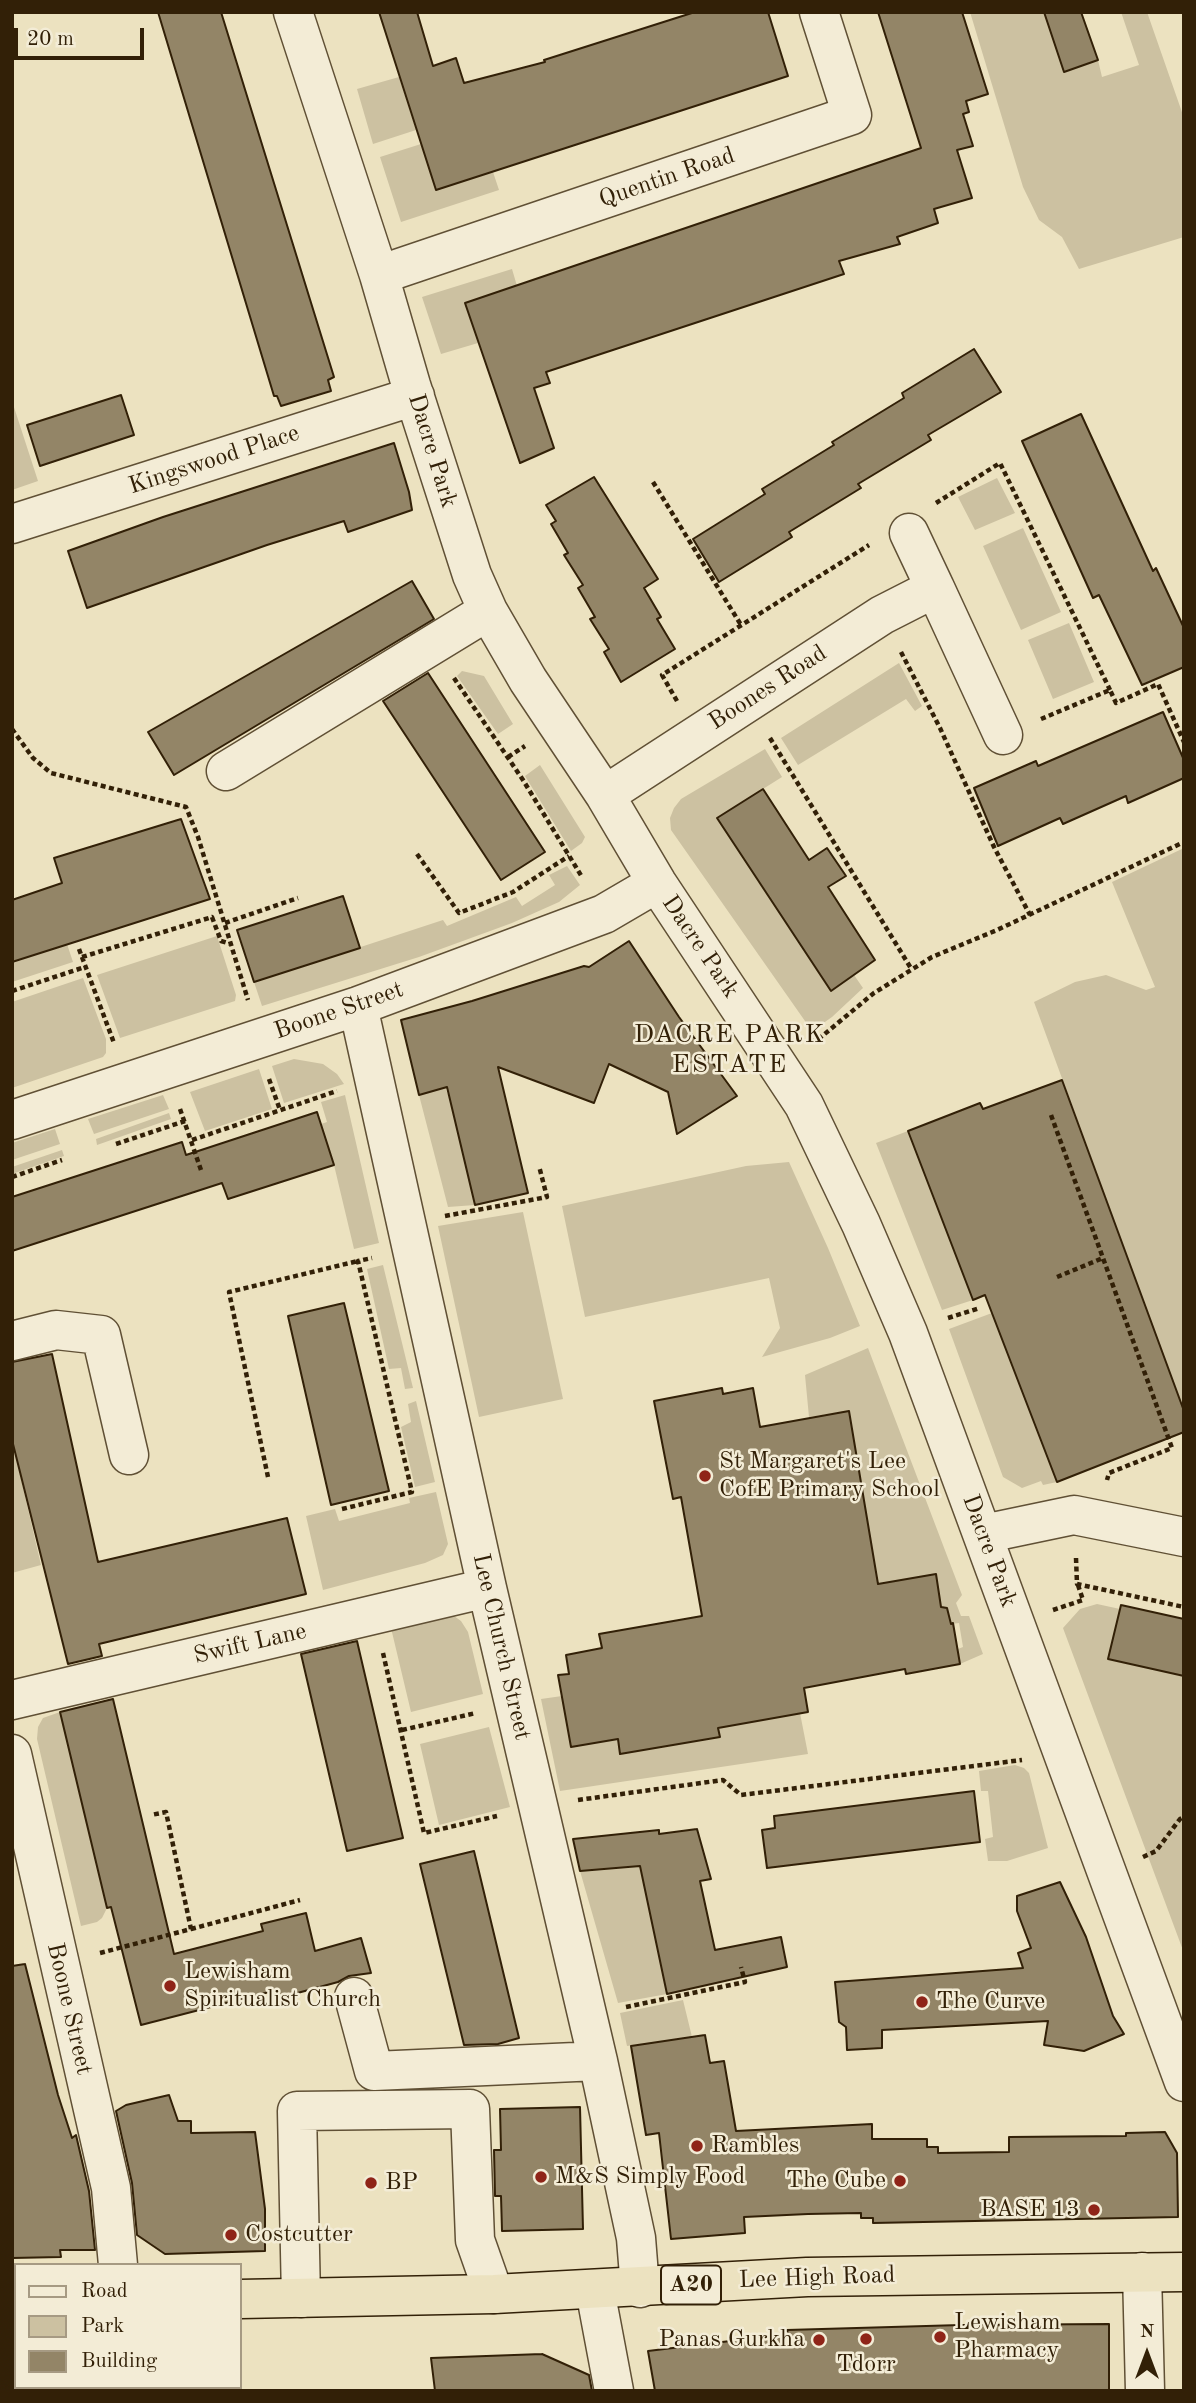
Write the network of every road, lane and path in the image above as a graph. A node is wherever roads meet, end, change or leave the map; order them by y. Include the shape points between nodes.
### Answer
1 (293, 12) edge
2 (819, 12) edge
3 (379, 275) junction
4 (415, 396) junction
5 (653, 482) dead end
6 (12, 524) edge
7 (909, 533) dead end
8 (935, 588) junction
9 (488, 611) junction
10 (882, 615) junction
11 (741, 625) dead end
12 (460, 669) dead end
13 (747, 701) junction
14 (12, 729) edge
15 (1003, 735) joint
16 (1184, 742) edge
17 (529, 744) dead end
18 (508, 757) junction
19 (226, 771) dead end
20 (604, 795) junction
21 (1184, 842) edge
22 (417, 854) dead end
23 (569, 856) junction
24 (657, 883) junction
25 (587, 887) dead end
26 (298, 898) dead end
27 (1030, 915) junction
28 (225, 923) junction
29 (232, 944) junction
30 (79, 949) dead end
31 (82, 957) junction
32 (85, 967) junction
33 (912, 970) junction
34 (12, 991) edge
35 (358, 1006) junction
36 (260, 1038) junction
37 (807, 1043) dead end
38 (166, 1069) junction
39 (374, 1079) junction
40 (128, 1081) junction
41 (1051, 1115) dead end
42 (12, 1120) edge
43 (184, 1121) junction
44 (192, 1140) junction
45 (116, 1144) dead end
46 (62, 1160) dead end
47 (539, 1166) dead end
48 (202, 1172) dead end
49 (12, 1177) edge
50 (408, 1236) junction
51 (1103, 1258) junction
52 (358, 1261) junction
53 (1057, 1277) dead end
54 (980, 1308) dead end
55 (937, 1322) dead end
56 (12, 1341) edge
57 (130, 1455) dead end
58 (268, 1477) dead end
59 (342, 1509) dead end
60 (1086, 1517) junction
61 (983, 1534) junction
62 (1184, 1537) edge
63 (1077, 1584) junction
64 (487, 1588) junction
65 (1184, 1607) edge
66 (1045, 1612) dead end
67 (374, 1615) junction
68 (12, 1700) edge
69 (514, 1704) junction
70 (402, 1730) junction
71 (12, 1754) edge
72 (1028, 1759) dead end
73 (538, 1806) junction
74 (151, 1815) dead end
75 (1184, 1817) edge
76 (1139, 1858) dead end
77 (300, 1900) dead end
78 (191, 1929) junction
79 (58, 1963) junction
80 (741, 1967) dead end
81 (354, 1997) dead end
82 (587, 2015) junction
83 (598, 2061) junction
84 (1184, 2082) edge
85 (118, 2263) edge
86 (1142, 2272) junction
87 (1184, 2272) edge
88 (640, 2288) junction
89 (595, 2290) junction
90 (494, 2294) junction
91 (301, 2298) junction
92 (242, 2299) edge
93 (614, 2391) edge
94 (1145, 2391) edge

1 - 3 street, Dacre Park
2 - 3 street, Quentin Road via 852,115
3 - 4 street, Dacre Park
4 - 6 street, Kingswood Place
4 - 9 street, Dacre Park via 459,539
5 - 11 path
7 - 8 street
8 - 10 street, Boones Road
8 - 15 street
9 - 19 street
9 - 20 street, Dacre Park
10 - 13 street, Boones Road
10 - 27 path
12 - 18 path via 452,674
13 - 20 street, Boones Road
13 - 33 path
14 - 28 path via 33,758 51,773 186,807
15 - 16 path via 1110,690 1116,703 1158,684
17 - 18 path
18 - 23 path
20 - 24 street, Dacre Park
21 - 27 path
22 - 23 path via 459,913 513,892
23 - 25 path
24 - 35 street, Boone Street via 604,914
24 - 61 street, Dacre Park via 804,1105 908,1333
26 - 28 path
27 - 33 path
28 - 29 path
29 - 31 path via 221,941 212,917
29 - 36 path
30 - 31 path
31 - 32 path
32 - 34 path
32 - 40 path
33 - 37 path
35 - 36 street, Boone Street
35 - 39 street, Lee Church Street
36 - 38 street, Boone Street
38 - 40 street, Boone Street
38 - 43 path
39 - 44 path
39 - 50 street, Lee Church Street
40 - 42 street, Boone Street
41 - 51 path
43 - 44 path
43 - 45 path
44 - 48 path
46 - 49 path
47 - 50 path via 547,1197
50 - 52 path
50 - 64 street, Lee Church Street
51 - 53 path
51 - 60 path via 1172,1448 1109,1473
52 - 58 path via 229,1292
52 - 59 path via 412,1492
54 - 55 path
56 - 57 street via 55,1330 101,1335
60 - 61 street
60 - 62 street
60 - 63 path
61 - 84 street, Dacre Park
63 - 65 path
63 - 66 path via 1083,1600
64 - 67 street, Swift Lane
64 - 69 street, Lee Church Street
67 - 68 street, Swift Lane
67 - 70 path
69 - 70 path
69 - 73 street, Lee Church Street
70 - 73 path via 424,1833
71 - 79 street, Boone Street
72 - 73 path via 741,1795 723,1780
73 - 82 street, Lee Church Street
74 - 78 path via 166,1812
75 - 76 path via 1156,1851
77 - 78 path
78 - 79 path
79 - 85 street, Boone Street via 111,2188
80 - 82 path via 745,1982
81 - 83 street via 374,2071
82 - 83 street, Lee Church Street
83 - 88 street, Lee Church Street via 636,2238
86 - 87 highway, Lee High Road / A20
86 - 88 highway, Lee High Road / A20 via 807,2277
86 - 94 street
88 - 89 highway, Lee High Road / A20
89 - 90 highway, Lee High Road / A20
89 - 93 street
90 - 91 highway, Lee High Road / A20
90 - 91 street via 475,2240 470,2109 297,2111
91 - 92 highway, Lee High Road / A20

